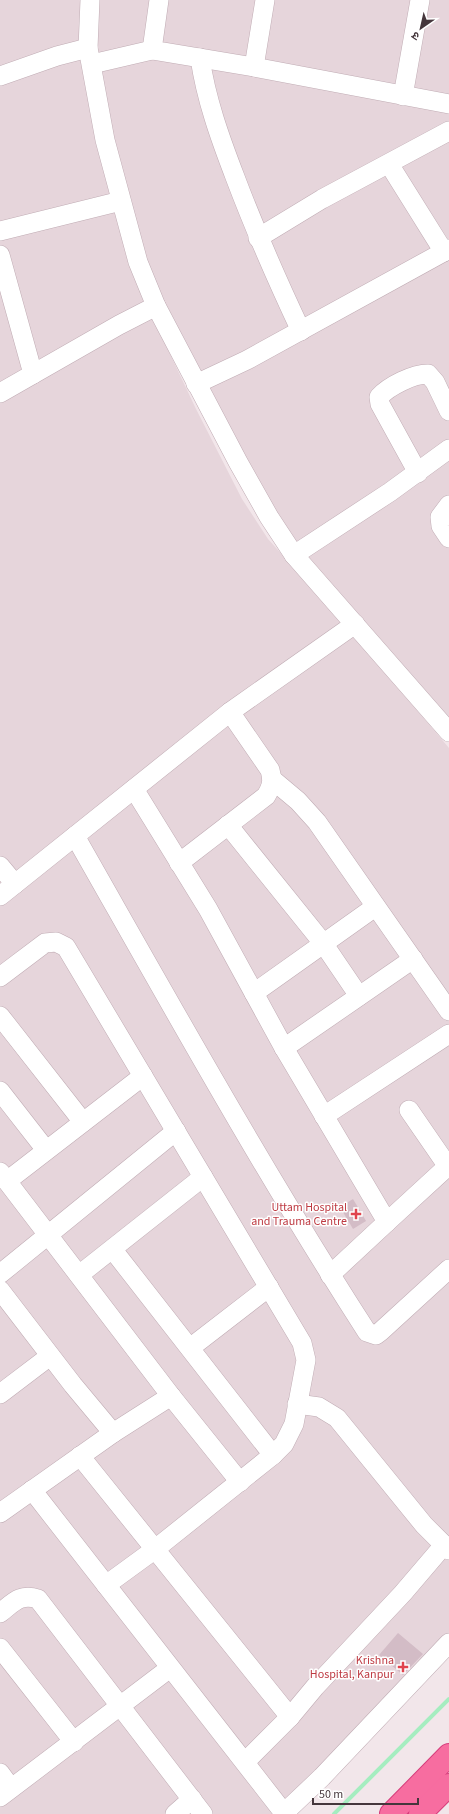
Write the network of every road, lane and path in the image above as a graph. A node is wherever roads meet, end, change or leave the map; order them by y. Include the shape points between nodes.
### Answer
1 (90, 0) edge
2 (160, 0) edge
3 (265, 0) edge
4 (420, 0) edge
5 (152, 50) junction
6 (90, 56) junction
7 (200, 58) junction
8 (254, 67) junction
9 (0, 76) edge
10 (403, 96) junction
11 (449, 104) edge
12 (449, 131) edge
13 (388, 164) junction
14 (121, 200) junction
15 (0, 231) edge
16 (258, 238) junction
17 (446, 250) edge
18 (0, 255) edge
19 (156, 306) junction
20 (301, 331) junction
21 (33, 374) junction
22 (196, 384) junction
23 (0, 393) edge
24 (449, 411) edge
25 (449, 449) edge
26 (418, 473) junction
27 (449, 505) edge
28 (449, 538) edge
29 (294, 555) junction
30 (355, 624) junction
31 (230, 712) junction
32 (449, 732) edge
33 (273, 780) junction
34 (134, 789) junction
35 (228, 825) junction
36 (75, 836) junction
37 (179, 863) junction
38 (0, 866) edge
39 (15, 884) junction
40 (0, 896) edge
41 (375, 907) junction
42 (324, 943) junction
43 (413, 959) junction
44 (0, 977) edge
45 (254, 993) junction
46 (359, 996) junction
47 (449, 1011) edge
48 (0, 1016) edge
49 (449, 1034) edge
50 (284, 1048) junction
51 (143, 1076) junction
52 (0, 1091) edge
53 (409, 1110) dead end
54 (324, 1116) junction
55 (83, 1122) junction
56 (176, 1131) junction
57 (46, 1150) junction
58 (448, 1167) edge
59 (3, 1177) edge
60 (204, 1177) junction
61 (387, 1222) junction
62 (48, 1235) junction
63 (113, 1250) junction
64 (449, 1269) edge
65 (0, 1274) edge
66 (79, 1275) junction
67 (330, 1275) junction
68 (269, 1287) junction
69 (0, 1290) edge
70 (190, 1348) junction
71 (50, 1356) junction
72 (0, 1394) edge
73 (171, 1396) junction
74 (297, 1404) junction
75 (113, 1433) junction
76 (273, 1455) junction
77 (80, 1456) junction
78 (240, 1482) junction
79 (32, 1490) junction
80 (0, 1513) edge
81 (447, 1546) edge
82 (154, 1550) junction
83 (106, 1585) junction
84 (0, 1613) edge
85 (449, 1643) edge
86 (0, 1648) edge
87 (170, 1668) junction
88 (119, 1706) junction
89 (290, 1717) junction
90 (74, 1742) junction
91 (449, 1755) edge
92 (244, 1762) junction
93 (0, 1773) edge
94 (449, 1785) edge
95 (5, 1792) edge
96 (192, 1799) junction
97 (284, 1813) edge
98 (175, 1814) edge
99 (203, 1814) edge
100 (392, 1814) edge
101 (420, 1814) edge

1 - 6 street
2 - 5 street
3 - 8 street
4 - 10 street
5 - 6 street
5 - 7 street
6 - 9 street via 57,56
6 - 14 street via 105,140
7 - 8 street
7 - 16 street via 210,108
8 - 10 street
10 - 11 street
12 - 13 street
13 - 16 street via 322,199
13 - 17 street
14 - 15 street
14 - 19 street via 138,262
16 - 20 street
17 - 20 street
18 - 21 street
19 - 21 street
19 - 22 street
20 - 22 street
21 - 23 street
22 - 29 street via 269,517
24 - 26 street via 435,382 428,374 420,374 384,391 379,397 380,404
25 - 26 street
26 - 29 street
27 - 28 street via 440,517 441,526
29 - 30 street
30 - 31 street
30 - 32 street
31 - 33 street via 270,770
31 - 34 street
33 - 35 street via 266,796
33 - 41 street via 298,801 317,822
34 - 36 street
34 - 37 street
35 - 37 street
35 - 42 street
36 - 39 street
36 - 67 street via 203,1062
37 - 45 street via 208,909
38 - 39 street
39 - 40 street
41 - 42 street
41 - 43 street
42 - 45 street
42 - 46 street
43 - 46 street
43 - 47 street
44 - 51 street via 45,943 56,942 66,947
45 - 50 street
46 - 50 street
48 - 55 street
49 - 54 street
50 - 54 street
51 - 55 street
51 - 56 street
52 - 57 street
53 - 58 street
54 - 61 street
55 - 57 street
56 - 60 street
56 - 62 street
57 - 59 street
58 - 61 street
59 - 62 street
60 - 63 street
60 - 68 street
61 - 67 street
62 - 65 street
62 - 66 street
63 - 66 street
63 - 70 street
64 - 67 street via 376,1335 367,1332
66 - 73 street
68 - 70 street
68 - 74 street via 302,1343 306,1360
69 - 71 street
70 - 76 street
71 - 72 street
71 - 75 street
73 - 75 street
73 - 78 street
74 - 76 street via 294,1424 284,1444
74 - 81 street via 319,1407 337,1418 424,1525
75 - 77 street
76 - 78 street
77 - 79 street
77 - 82 street
78 - 82 street
79 - 80 street
79 - 83 street
81 - 89 street
82 - 83 street
82 - 89 street
83 - 87 street
84 - 88 street via 18,1599 29,1596 38,1599
85 - 97 street
86 - 90 street
87 - 88 street
87 - 92 street
88 - 90 street
88 - 96 street
89 - 92 street
90 - 95 street
91 - 100 highway
92 - 97 street
93 - 95 street
94 - 101 highway
96 - 98 street
96 - 99 street

